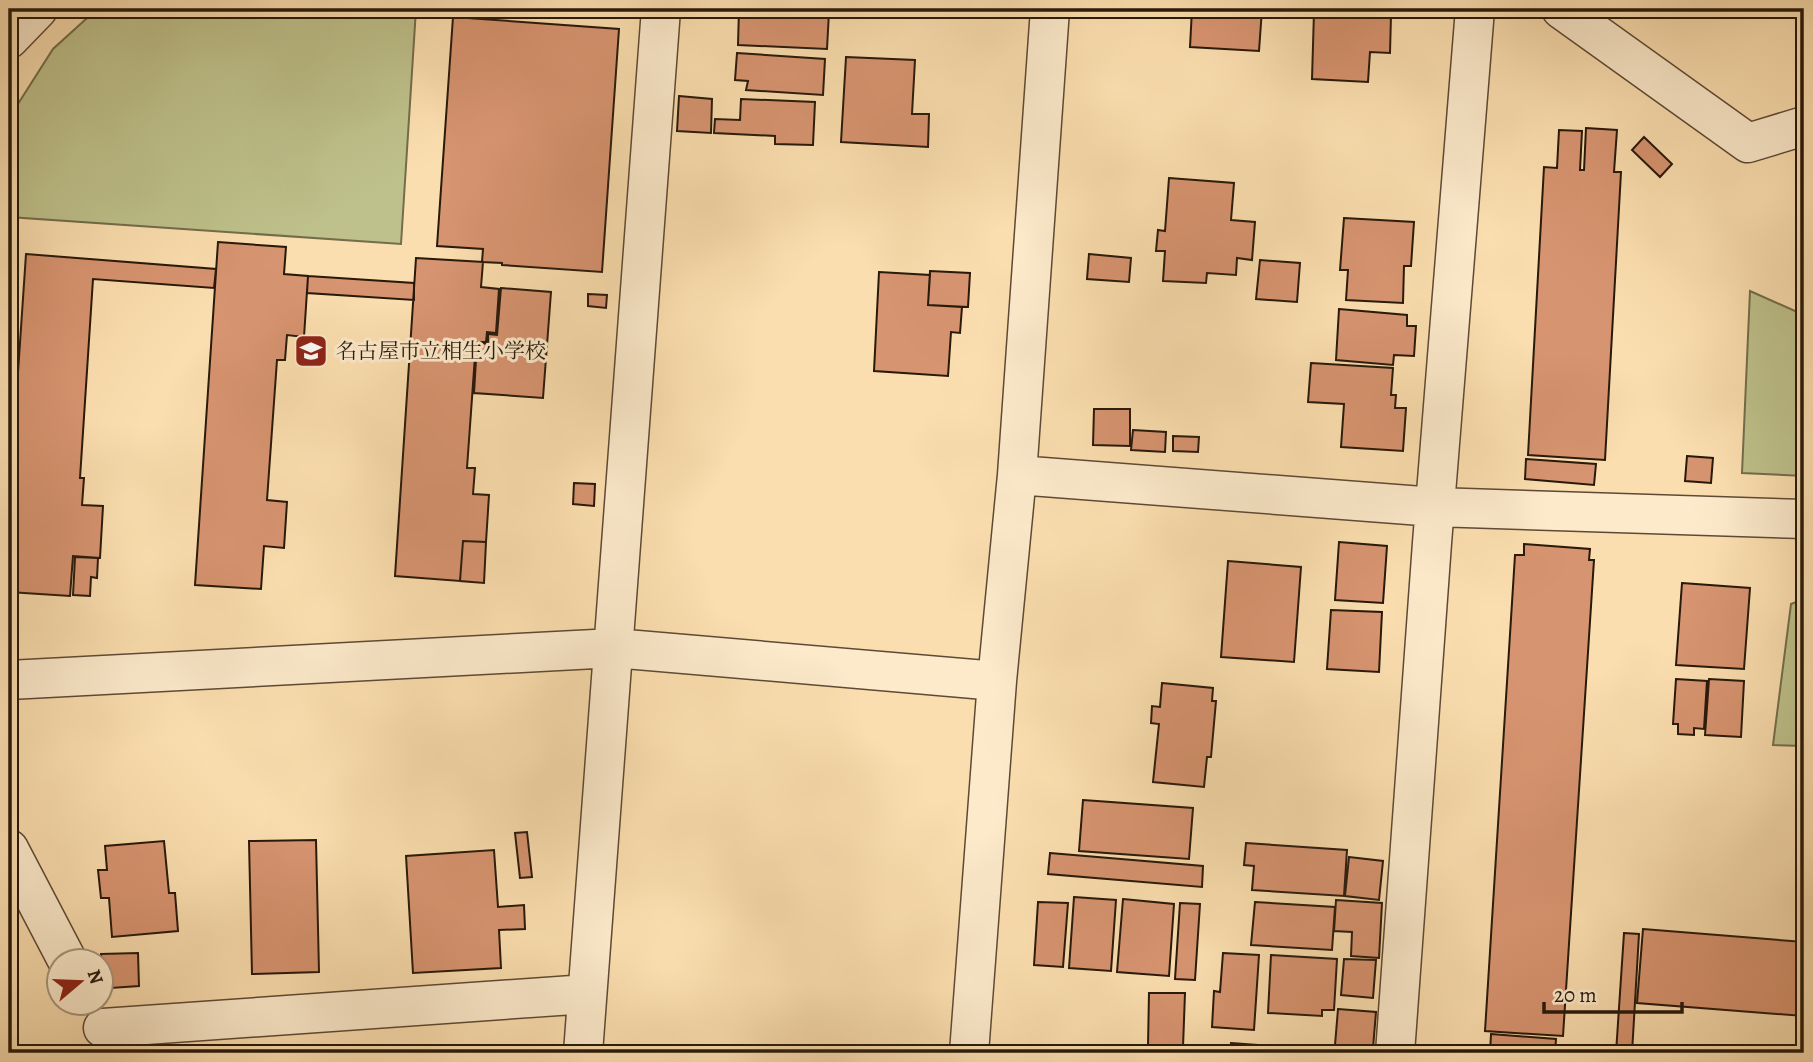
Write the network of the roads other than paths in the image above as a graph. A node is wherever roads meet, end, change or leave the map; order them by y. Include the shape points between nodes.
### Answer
1 (38, 9) edge
2 (661, 9) edge
3 (1050, 9) edge
4 (1475, 9) edge
5 (1561, 9) edge
6 (9, 39) edge
7 (1804, 126) edge
8 (1017, 475) junction
9 (1435, 507) junction
10 (1804, 519) edge
11 (614, 648) junction
12 (9, 680) edge
13 (997, 681) junction
14 (9, 849) edge
15 (59, 946) edge
16 (587, 995) junction
17 (103, 1028) edge
18 (583, 1053) edge
19 (969, 1053) edge
20 (1395, 1053) edge

1 - 6 street
2 - 11 street
3 - 8 street
4 - 9 street
5 - 7 street via 1748,143
8 - 9 street
8 - 13 street
9 - 10 street
9 - 20 street
11 - 12 street
11 - 13 street
11 - 16 street
13 - 19 street
14 - 15 street
16 - 17 street
16 - 18 street

